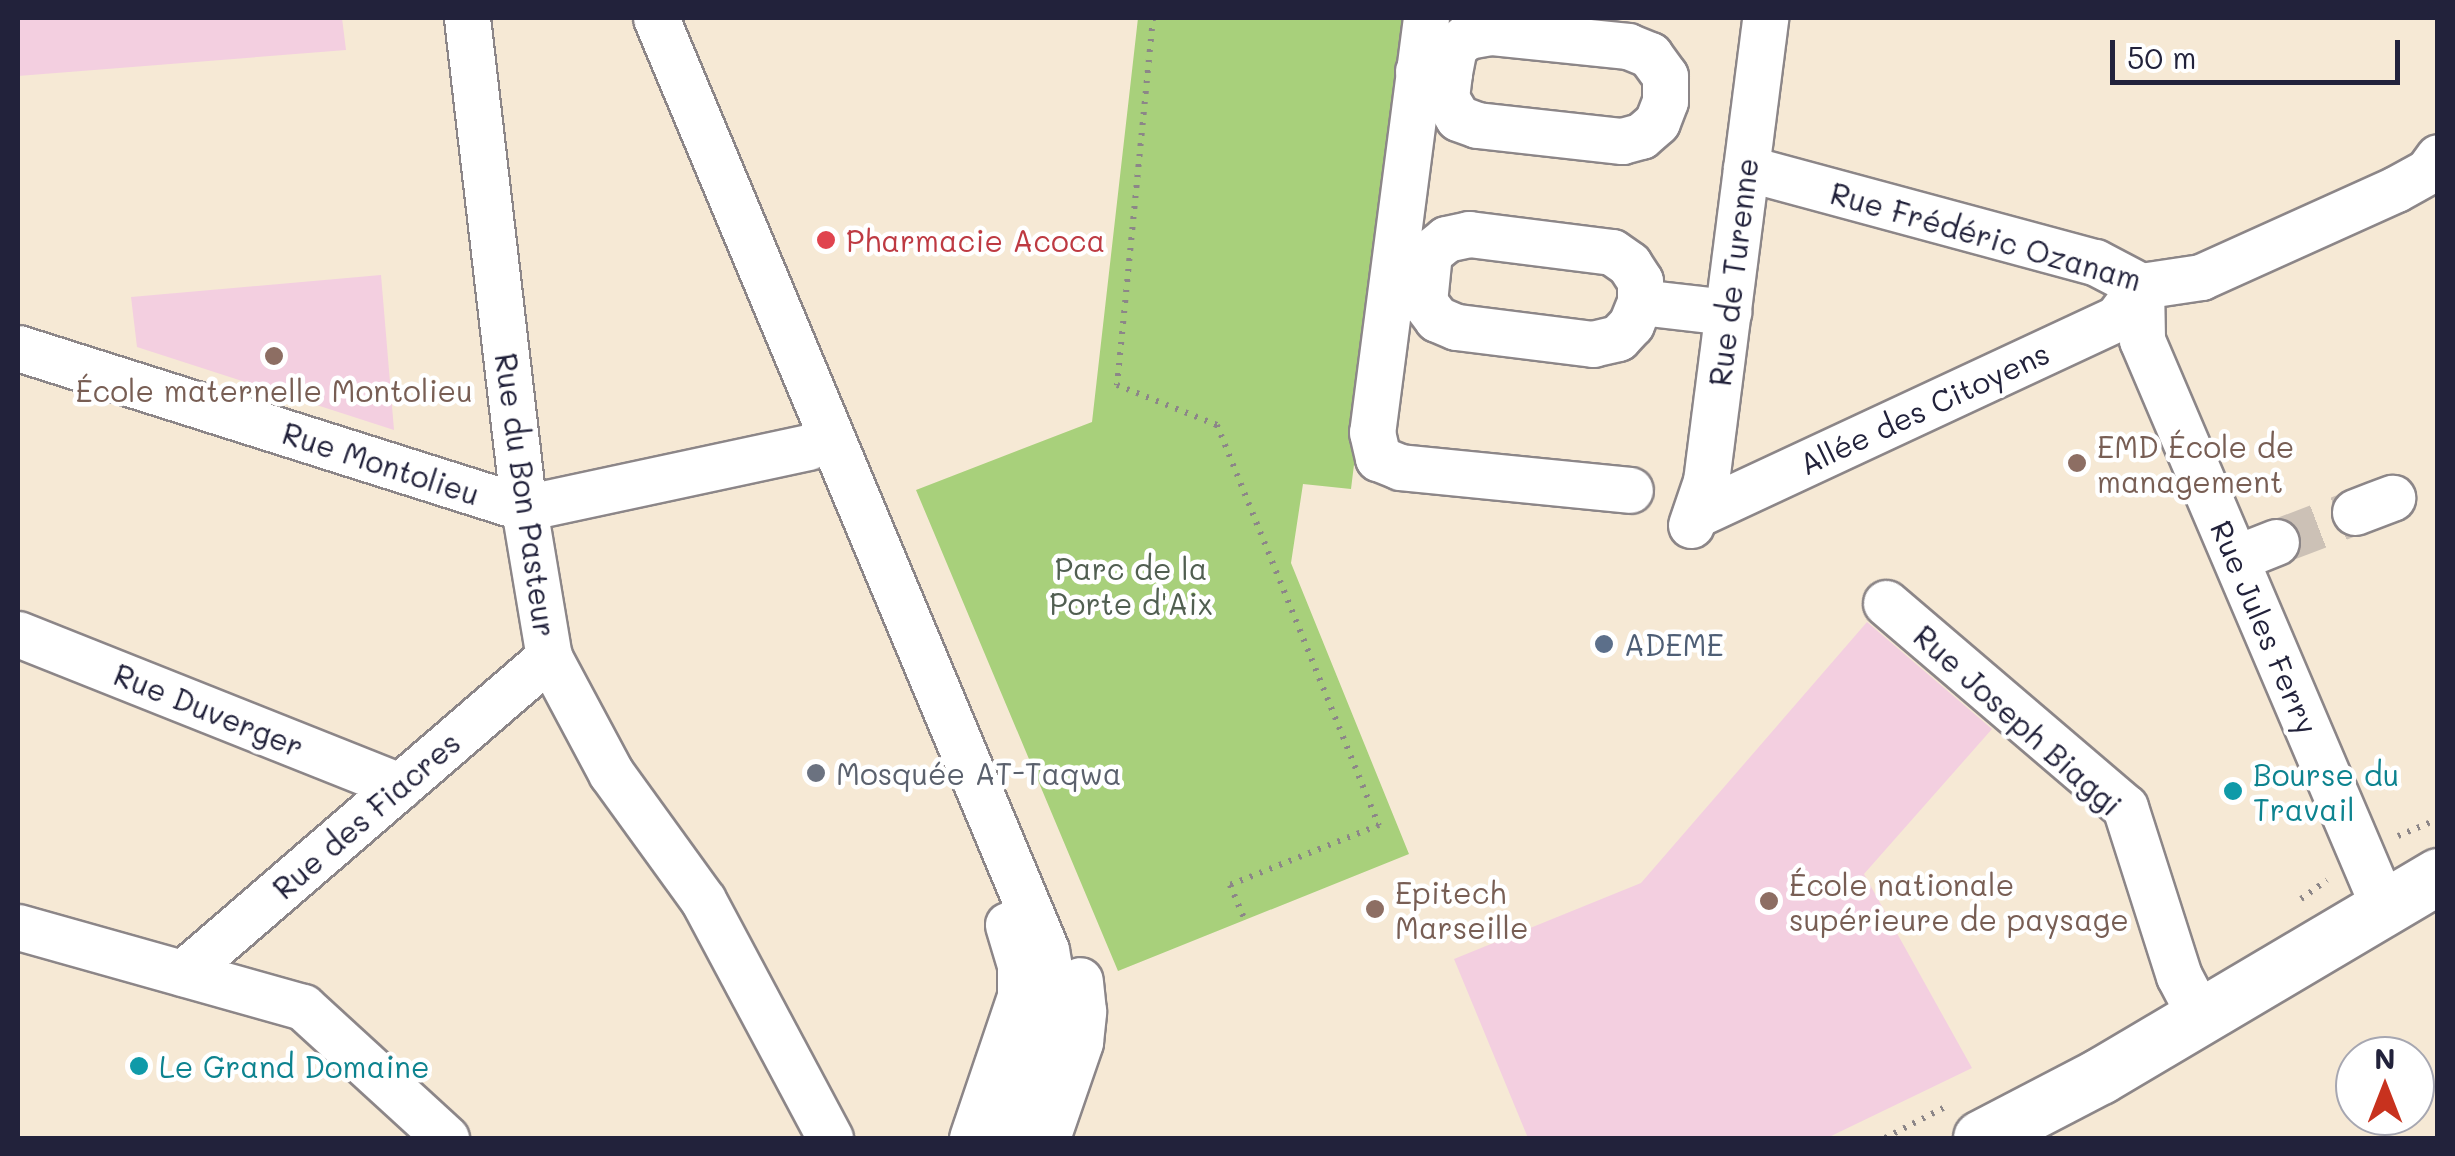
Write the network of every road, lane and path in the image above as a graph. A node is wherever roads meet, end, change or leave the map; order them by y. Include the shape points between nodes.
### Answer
1 (467, 18) edge
2 (633, 18) edge
3 (656, 18) edge
4 (682, 18) edge
5 (1153, 18) edge
6 (1426, 18) edge
7 (1765, 18) edge
8 (2438, 157) edge
9 (1746, 168) junction
10 (1408, 274) junction
11 (2141, 286) junction
12 (1640, 302) junction
13 (1728, 312) junction
14 (18, 348) edge
15 (809, 447) junction
16 (1630, 490) dead end
17 (524, 508) junction
18 (1693, 520) joint
19 (1886, 603) dead end
20 (18, 634) edge
21 (549, 657) junction
22 (400, 786) junction
23 (2438, 819) edge
24 (2386, 840) dead end
25 (2438, 876) edge
26 (2384, 908) junction
27 (1245, 921) dead end
28 (18, 927) edge
29 (1045, 955) junction
30 (182, 973) junction
31 (2199, 1014) junction
32 (1968, 1120) edge
33 (446, 1138) edge
34 (830, 1138) edge
35 (972, 1138) edge
36 (1010, 1138) edge
37 (1047, 1138) edge
38 (1884, 1138) edge

1 - 17 street, Rue du Bon Pasteur
2 - 15 street
3 - 29 street
4 - 29 street
5 - 27 path via 1116,385 1217,425 1378,825 1230,885
6 - 10 street via 1434,72
7 - 9 street, Rue de Turenne
8 - 11 street, Rue Frédéric Ozanam via 2396,190 2202,277
9 - 11 street, Rue Frédéric Ozanam via 2094,262
9 - 13 street, Rue de Turenne
10 - 12 street via 1437,319 1456,327 1573,342 1618,338
10 - 12 street via 1446,239 1469,234 1612,252 1640,281
10 - 16 street via 1372,432 1378,458 1400,467
11 - 18 street, Allée des Citoyens via 2117,318
11 - 26 street, Rue Jules Ferry via 2142,340 2256,550
12 - 13 street
13 - 18 street, Rue de Turenne via 1706,481
14 - 17 street, Rue Montolieu
15 - 17 street, Rue Montolieu
15 - 29 street via 1012,937
17 - 21 street, Rue du Bon Pasteur
19 - 31 street, Rue Joseph Biaggi via 2124,807 2185,992
20 - 22 street, Rue Duverger
21 - 22 street, Rue des Fiacres
21 - 34 street, Rue du Bon Pasteur via 612,773 703,900
22 - 30 street, Rue des Fiacres
23 - 24 path
25 - 26 main road
26 - 31 main road
28 - 30 street
29 - 35 street
29 - 36 street via 1054,995 1049,1032
29 - 37 street via 1082,988 1082,1027
30 - 33 street via 304,1007
31 - 32 main road via 2100,1076
32 - 38 path

